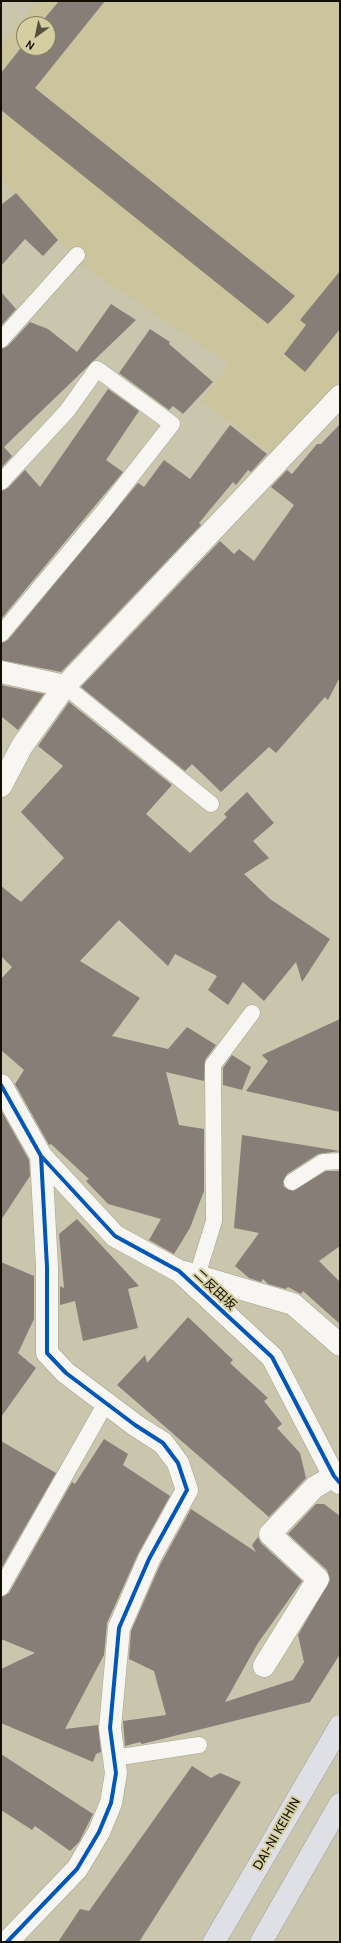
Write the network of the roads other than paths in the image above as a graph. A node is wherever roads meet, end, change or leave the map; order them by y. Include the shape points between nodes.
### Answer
1 (77, 255) dead end
2 (1, 340) edge
3 (340, 396) edge
4 (1, 482) edge
5 (1, 634) edge
6 (1, 672) edge
7 (65, 686) junction
8 (1, 786) edge
9 (211, 804) dead end
10 (252, 1012) dead end
11 (1, 1085) edge
12 (41, 1156) junction
13 (340, 1161) edge
14 (292, 1182) dead end
15 (188, 1274) junction
16 (340, 1345) edge
17 (106, 1404) junction
18 (337, 1480) edge
19 (1, 1588) edge
20 (264, 1666) dead end
21 (340, 1726) edge
22 (199, 1745) dead end
23 (114, 1758) junction
24 (340, 1804) edge
25 (7, 1942) edge
26 (214, 1942) edge
27 (261, 1942) edge

1 - 2 lane
3 - 7 street
4 - 5 lane via 67,411 97,369 172,424 104,511
6 - 7 street
7 - 8 street via 22,746
7 - 9 lane
10 - 15 lane via 213,1065 214,1221
11 - 12 street, 二反田坂
12 - 15 street, 二反田坂 via 115,1236
12 - 17 street via 47,1267 47,1353 66,1373
13 - 14 lane via 323,1162
15 - 16 street via 293,1304
15 - 18 street, 二反田坂 via 272,1357
17 - 19 lane
17 - 23 street via 163,1443 178,1463 187,1490 149,1559 119,1628 110,1728
18 - 20 street via 315,1487 270,1534 318,1580
21 - 26 highway, DAI-NI KEIHIN
22 - 23 lane
23 - 25 street via 116,1773 111,1802 99,1832 77,1869
24 - 27 highway

